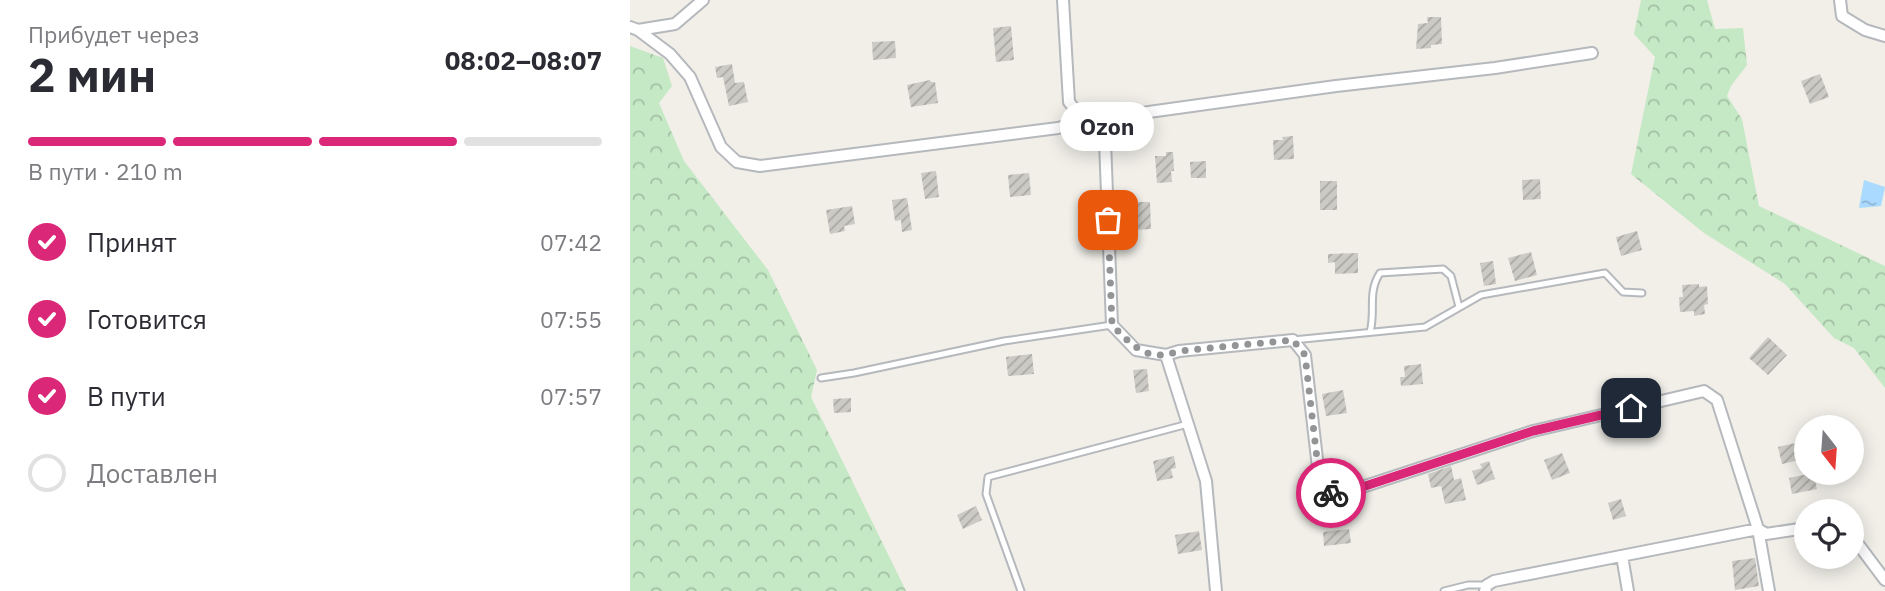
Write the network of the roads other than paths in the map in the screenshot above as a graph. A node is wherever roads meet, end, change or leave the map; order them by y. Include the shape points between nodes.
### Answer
1 (703, 0) edge
2 (1063, 0) edge
3 (1840, 0) edge
4 (634, 28) edge
5 (1885, 36) edge
6 (1592, 53) dead end
7 (1084, 121) junction
8 (1642, 293) dead end
9 (1459, 307) junction
10 (1112, 325) junction
11 (1370, 332) junction
12 (1293, 340) junction
13 (1166, 355) junction
14 (821, 378) dead end
15 (1188, 424) junction
16 (1758, 529) junction
17 (1794, 530) edge
18 (1864, 552) edge
19 (1622, 556) junction
20 (1885, 580) edge
21 (1486, 588) edge
22 (1021, 591) edge
23 (1216, 591) edge
24 (1444, 591) edge
25 (1628, 591) edge
26 (1769, 591) edge

1 - 4 street via 675,24
2 - 7 street via 1069,102
3 - 5 street via 1842,16
4 - 7 street via 670,54 690,77 721,147 737,162 760,166
6 - 7 street
7 - 10 street via 1105,141
8 - 9 lane via 1623,292 1605,273 1481,295
9 - 11 lane via 1425,327
9 - 11 lane via 1451,275 1443,269 1380,273 1372,285
10 - 13 street via 1136,350
10 - 14 lane via 1004,341
11 - 12 lane
12 - 13 street
12 - 16 street via 1305,355 1320,485 1332,493 1533,431 1704,391 1717,400
13 - 15 street
15 - 22 lane via 988,477 986,494
15 - 23 street via 1206,481
16 - 17 street via 1766,534
16 - 19 street
16 - 26 street
18 - 20 street
19 - 21 street
19 - 25 street
21 - 24 lane via 1468,585

